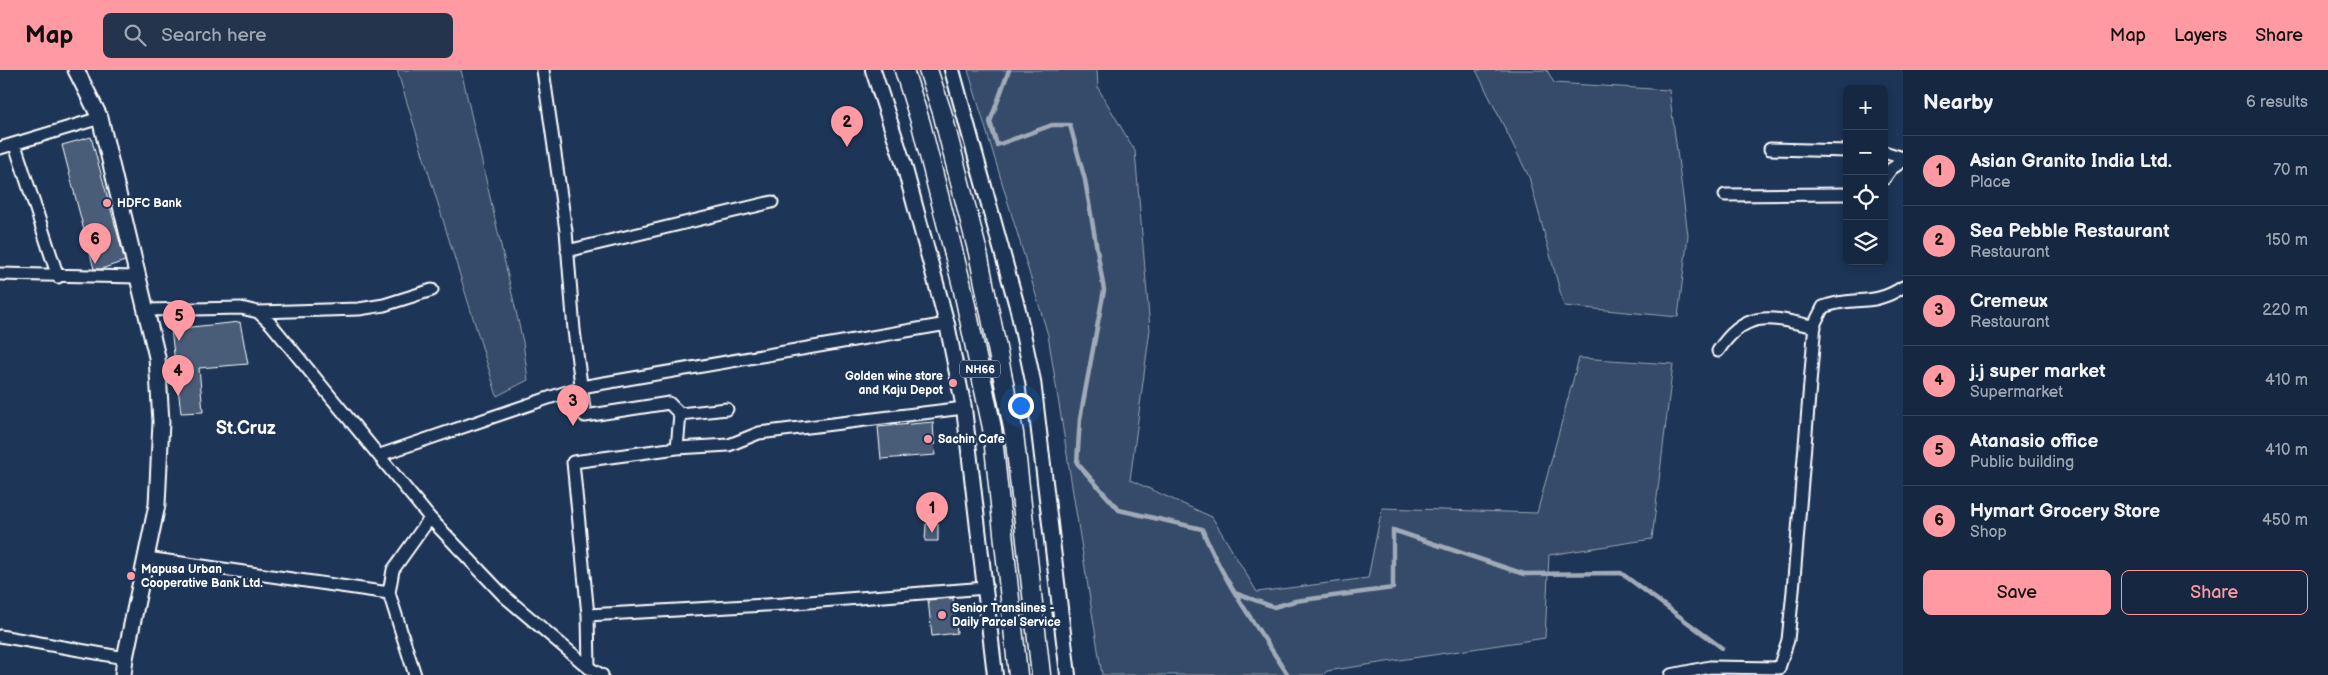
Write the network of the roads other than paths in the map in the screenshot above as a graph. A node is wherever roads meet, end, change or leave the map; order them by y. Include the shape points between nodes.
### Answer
1 (76, 70) edge
2 (543, 70) edge
3 (873, 70) edge
4 (904, 70) edge
5 (928, 70) edge
6 (952, 70) edge
7 (100, 118) junction
8 (15, 145) junction
9 (0, 148) edge
10 (1770, 150) dead end
11 (1843, 151) edge
12 (1888, 153) edge
13 (1903, 159) edge
14 (1887, 175) edge
15 (1843, 194) edge
16 (1725, 195) dead end
17 (772, 202) dead end
18 (568, 251) junction
19 (0, 274) edge
20 (58, 277) junction
21 (136, 277) junction
22 (1903, 287) edge
23 (432, 290) dead end
24 (146, 310) junction
25 (258, 312) junction
26 (947, 324) junction
27 (1815, 327) junction
28 (1718, 351) dead end
29 (581, 387) junction
30 (727, 408) dead end
31 (964, 408) junction
32 (680, 414) junction
33 (677, 448) junction
34 (380, 455) junction
35 (430, 518) junction
36 (147, 558) junction
37 (986, 588) junction
38 (389, 593) junction
39 (588, 615) junction
40 (0, 636) edge
41 (124, 658) junction
42 (589, 668) junction
43 (1780, 671) edge
44 (123, 675) edge
45 (415, 675) edge
46 (602, 675) edge
47 (995, 675) edge
48 (1018, 675) edge
49 (1041, 675) edge
50 (1068, 675) edge
51 (1670, 675) edge

1 - 7 main road
2 - 18 street
3 - 26 street via 904,165
4 - 48 highway, NH66 via 922,124 962,286 992,428
5 - 49 highway, NH66 via 978,253 1014,433
6 - 50 street via 1018,310 1033,381
7 - 8 street
7 - 21 main road
8 - 9 street
8 - 20 street
10 - 11 street
12 - 13 street
13 - 14 street
15 - 16 street
17 - 18 street
18 - 29 street
19 - 20 street
20 - 21 street
21 - 24 main road
22 - 27 street via 1880,299 1837,301 1823,307
23 - 25 street via 360,309
24 - 25 street via 241,308
24 - 36 main road via 156,357 161,422 157,505
25 - 34 street
26 - 29 street
26 - 31 street
27 - 28 street via 1771,317 1754,319 1738,327
27 - 43 street via 1792,601 1788,640
29 - 32 street via 585,416 669,402
29 - 34 street
30 - 32 street
31 - 33 street via 759,433 729,445
31 - 37 street
32 - 33 street
33 - 39 street via 573,462
34 - 35 street
35 - 38 street via 393,570
35 - 42 street via 504,596
36 - 38 street
36 - 41 main road
37 - 39 street
37 - 47 street
38 - 45 street
39 - 42 street
40 - 41 street
41 - 44 main road
42 - 46 street
43 - 51 street via 1710,667

